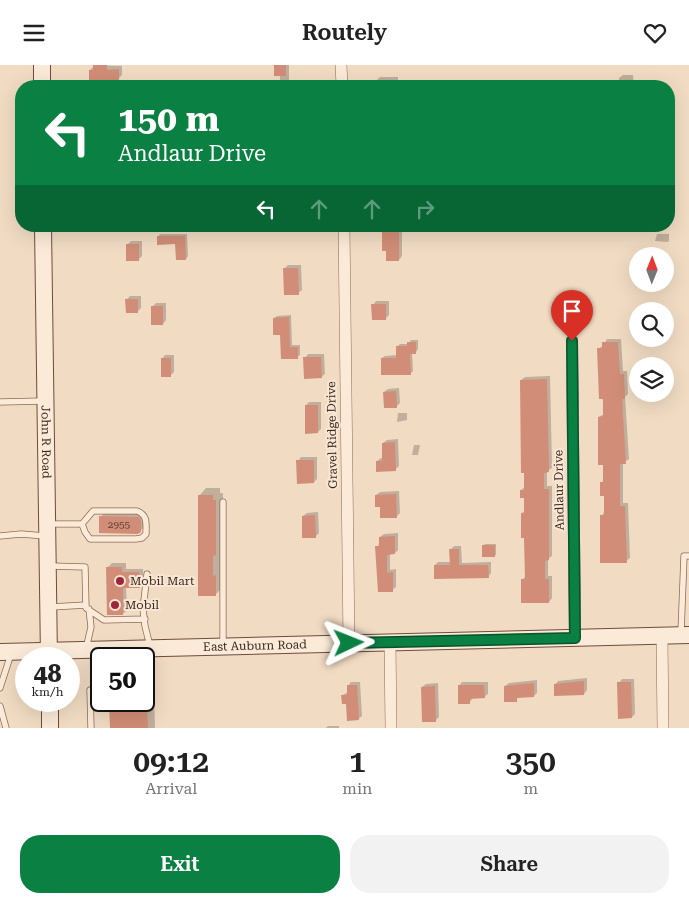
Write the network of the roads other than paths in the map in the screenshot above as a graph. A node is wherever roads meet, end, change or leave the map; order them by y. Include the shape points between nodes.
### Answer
1 (42, 65) edge
2 (341, 65) edge
3 (42, 80) edge
4 (342, 80) edge
5 (43, 232) edge
6 (344, 232) edge
7 (572, 341) dead end
8 (0, 401) edge
9 (45, 401) junction
10 (223, 502) dead end
11 (82, 524) junction
12 (47, 530) junction
13 (0, 536) edge
14 (689, 556) edge
15 (47, 566) junction
16 (147, 574) dead end
17 (48, 607) junction
18 (88, 607) junction
19 (145, 619) junction
20 (685, 635) edge
21 (662, 636) junction
22 (575, 638) junction
23 (390, 642) junction
24 (349, 643) junction
25 (223, 646) junction
26 (49, 647) edge
27 (151, 647) edge
28 (155, 648) edge
29 (86, 650) junction
30 (90, 650) edge
31 (80, 651) edge
32 (6, 652) edge
33 (0, 688) edge
34 (0, 707) edge
35 (50, 712) edge
36 (91, 712) edge
37 (6, 728) edge
38 (50, 728) edge
39 (91, 728) edge
40 (390, 728) edge
41 (663, 728) edge

1 - 3 main road
2 - 4 street
5 - 9 main road, John R Road
6 - 24 street, Gravel Ridge Drive
7 - 22 street, Andlaur Drive
8 - 9 lane
9 - 12 main road, John R Road
10 - 25 lane
11 - 11 lane via 90,539 136,539 146,534 145,517 137,511 93,511
11 - 12 lane
12 - 13 lane
12 - 15 main road, John R Road
14 - 20 lane via 684,556
15 - 17 main road, John R Road
15 - 18 lane via 84,567
16 - 19 lane
17 - 18 lane
17 - 26 main road, John R Road
18 - 19 lane via 104,620
18 - 29 lane via 91,627
19 - 27 lane
20 - 21 main road, East Auburn Road
21 - 22 main road, East Auburn Road
21 - 41 street
22 - 23 main road, East Auburn Road
23 - 24 main road, East Auburn Road
23 - 40 street
24 - 25 main road, East Auburn Road
25 - 28 main road, East Auburn Road
29 - 30 main road, East Auburn Road
29 - 31 main road, East Auburn Road
32 - 33 lane
34 - 37 lane
35 - 38 main road
36 - 39 lane

